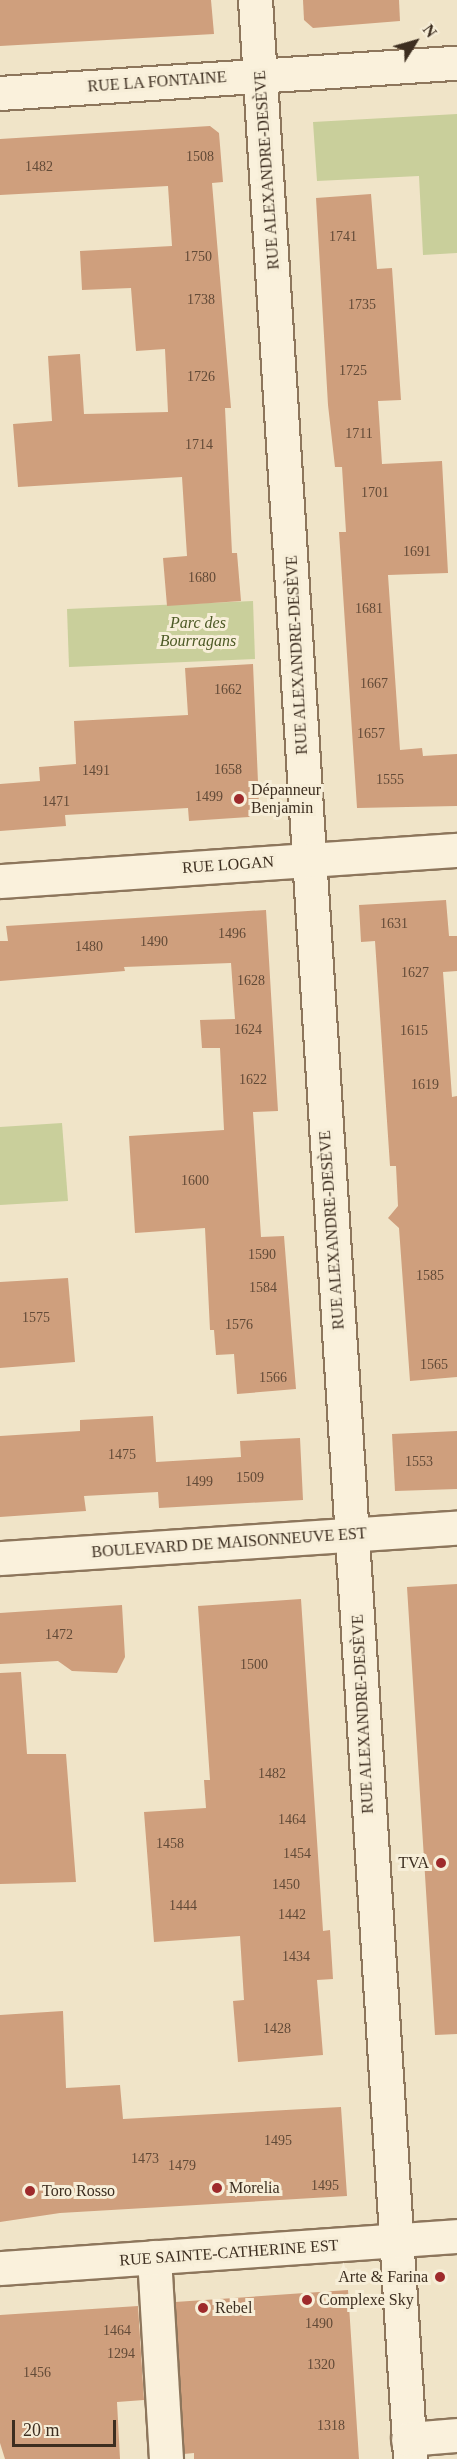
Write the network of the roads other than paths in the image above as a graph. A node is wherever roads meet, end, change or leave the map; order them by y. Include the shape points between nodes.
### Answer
1 (255, 0) edge
2 (457, 63) edge
3 (261, 75) junction
4 (0, 93) edge
5 (457, 850) edge
6 (309, 859) junction
7 (0, 881) edge
8 (457, 1528) edge
9 (351, 1535) junction
10 (0, 1558) edge
11 (457, 2236) edge
12 (396, 2241) junction
13 (154, 2257) junction
14 (0, 2268) edge
15 (457, 2435) edge
16 (409, 2449) edge
17 (166, 2459) edge

1 - 3 street, RUE ALEXANDRE-DESÈVE
2 - 3 street, RUE LA FONTAINE
3 - 4 street, RUE LA FONTAINE
3 - 6 street, RUE ALEXANDRE-DESÈVE
5 - 6 street, RUE LOGAN
6 - 7 street, RUE LOGAN
6 - 9 street, RUE ALEXANDRE-DESÈVE
8 - 9 street, BOULEVARD DE MAISONNEUVE EST
9 - 10 street, BOULEVARD DE MAISONNEUVE EST
9 - 12 street, RUE ALEXANDRE-DESÈVE
11 - 12 street, RUE SAINTE-CATHERINE EST
12 - 13 street, RUE SAINTE-CATHERINE EST
12 - 16 street, RUE ALEXANDRE-DESÈVE
13 - 14 street, RUE SAINTE-CATHERINE EST
13 - 17 street
15 - 16 street

